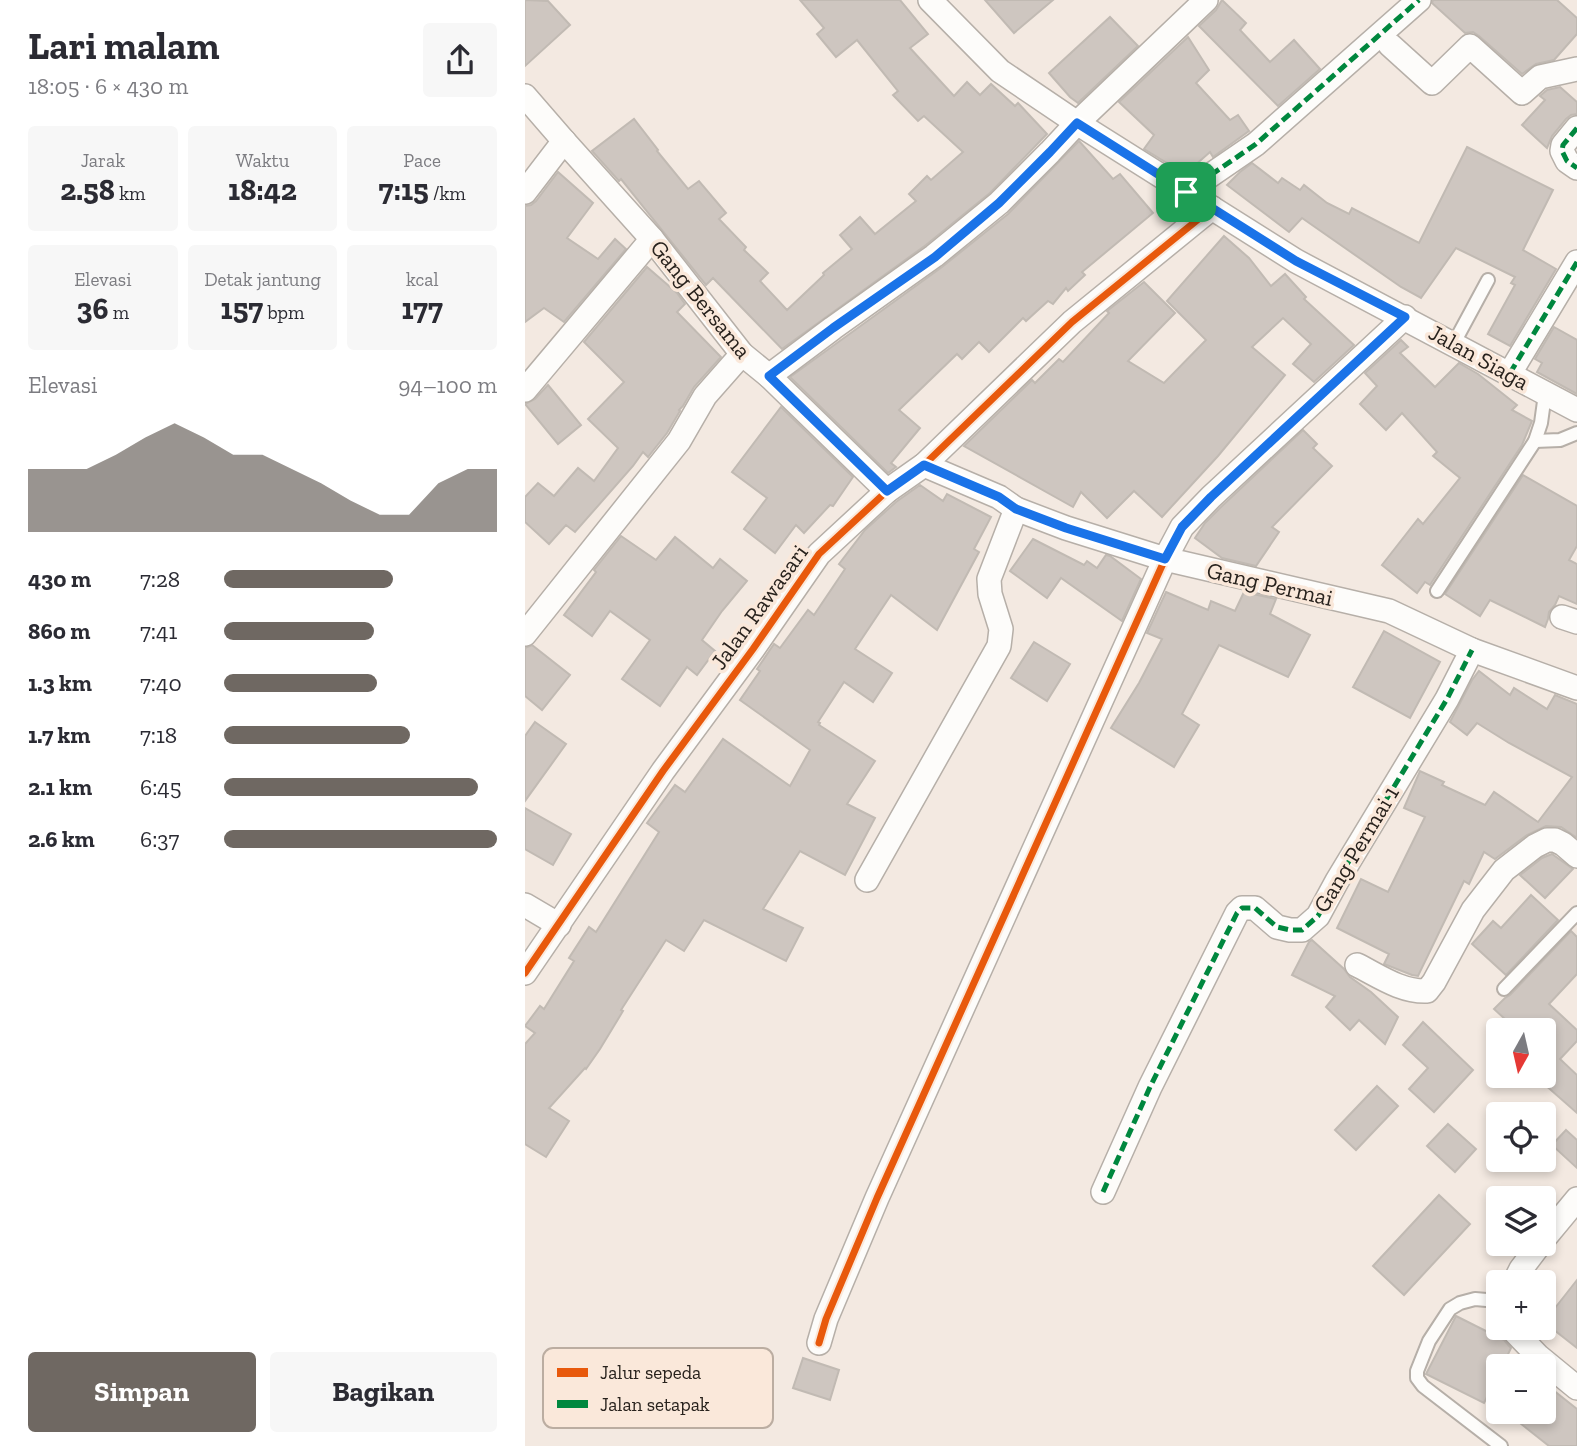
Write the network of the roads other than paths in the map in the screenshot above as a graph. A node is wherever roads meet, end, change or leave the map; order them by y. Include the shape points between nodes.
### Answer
1 (930, 0) edge
2 (1206, 0) edge
3 (1419, 0) edge
4 (1390, 45) dead end
5 (1577, 69) edge
6 (525, 96) edge
7 (1077, 123) junction
8 (1577, 128) edge
9 (563, 141) junction
10 (1577, 168) edge
11 (525, 192) edge
12 (1186, 192) junction
13 (1212, 208) junction
14 (652, 239) junction
15 (1577, 262) edge
16 (1488, 280) dead end
17 (1405, 317) junction
18 (1454, 343) junction
19 (742, 355) junction
20 (1510, 373) junction
21 (769, 376) junction
22 (525, 390) edge
23 (1545, 394) junction
24 (1577, 410) edge
25 (1577, 433) edge
26 (1535, 442) junction
27 (924, 465) junction
28 (887, 491) junction
29 (1016, 509) junction
30 (1165, 559) junction
31 (1437, 591) dead end
32 (525, 634) edge
33 (1472, 650) junction
34 (1577, 688) edge
35 (1577, 856) edge
36 (867, 880) dead end
37 (525, 905) edge
38 (1577, 913) edge
39 (559, 925) junction
40 (1357, 965) dead end
41 (525, 973) edge
42 (1504, 989) dead end
43 (1103, 1192) dead end
44 (1577, 1199) edge
45 (1556, 1224) edge
46 (1486, 1300) edge
47 (1523, 1340) edge
48 (819, 1343) dead end
49 (1577, 1388) edge
50 (1500, 1446) edge

1 - 7 street, Jalan Siaga via 1000,71
2 - 7 street
3 - 12 street via 1256,144
4 - 5 street via 1432,83 1470,46 1522,93 1540,77
6 - 9 street, Gang Bersama
7 - 12 street, Jalan Siaga
7 - 21 street via 999,203 935,257
8 - 10 street via 1562,151
9 - 11 street
9 - 14 street, Gang Bersama
12 - 13 street, Jalan Siaga
13 - 17 street, Jalan Siaga via 1296,261
13 - 27 street, Jalan Rawasari via 1072,322
14 - 19 street, Gang Bersama
14 - 22 street
15 - 20 street
16 - 18 lane
17 - 18 street, Jalan Siaga
17 - 30 street via 1211,497 1182,527
18 - 20 street, Jalan Siaga
19 - 21 street, Gang Bersama
19 - 32 street via 705,396 679,441
20 - 23 street, Jalan Siaga
21 - 28 street, Gang Bersama
23 - 24 street, Jalan Siaga
23 - 26 lane
25 - 26 lane
26 - 31 lane
27 - 28 street, Jalan Rawasari
27 - 29 street, Gang Permai
28 - 39 street, Jalan Rawasari via 819,554
29 - 30 street, Gang Permai
29 - 36 street via 989,579 1001,629 999,646
30 - 33 street, Gang Permai via 1389,611
30 - 48 street via 877,1198
33 - 34 street, Gang Permai
33 - 43 street, Gang Permai 1 via 1318,916 1302,930 1290,930 1277,927 1255,908 1237,913
35 - 40 street via 1555,839 1546,840 1504,870 1473,911 1427,991 1404,988
37 - 39 street
38 - 42 lane
39 - 41 street, Jalan Rawasari
44 - 45 street
46 - 50 lane via 1475,1299 1450,1309 1429,1341 1417,1378
47 - 49 street

